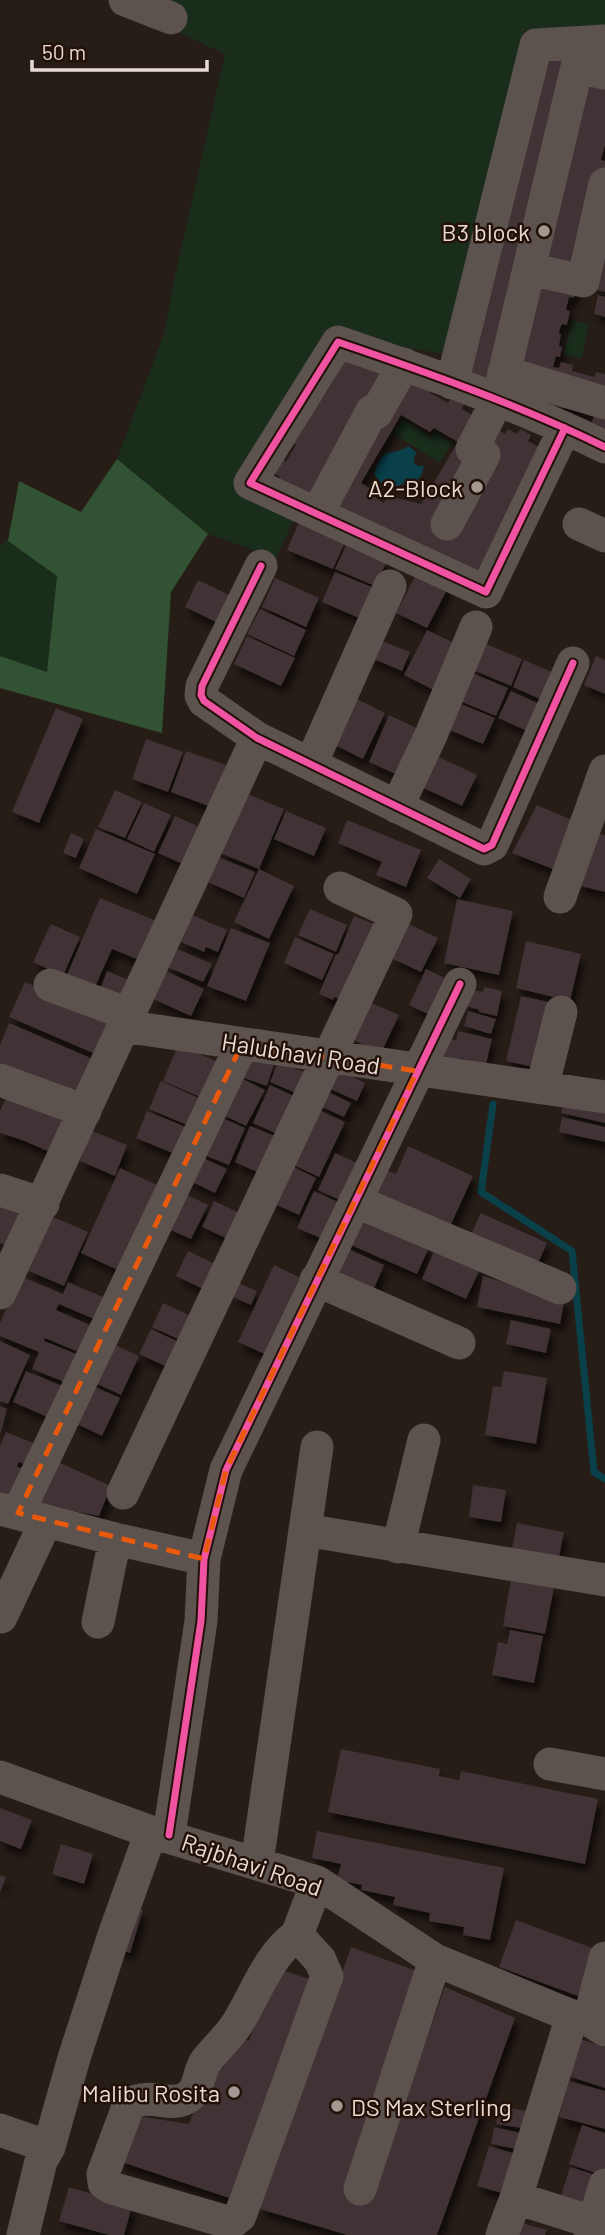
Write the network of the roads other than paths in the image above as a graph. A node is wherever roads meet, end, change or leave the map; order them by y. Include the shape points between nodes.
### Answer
1 (605, 41) edge
2 (605, 73) edge
3 (605, 184) edge
4 (529, 269) junction
5 (404, 364) junction
6 (452, 383) junction
7 (501, 386) junction
8 (605, 403) edge
9 (565, 428) junction
10 (605, 447) edge
11 (317, 514) junction
12 (447, 524) dead end
13 (261, 566) dead end
14 (390, 586) dead end
15 (476, 627) dead end
16 (573, 663) dead end
17 (257, 738) junction
18 (311, 764) junction
19 (605, 772) edge
20 (397, 807) junction
21 (340, 888) dead end
22 (560, 897) dead end
23 (460, 984) dead end
24 (50, 985) dead end
25 (561, 1012) dead end
26 (125, 1020) junction
27 (242, 1044) junction
28 (329, 1055) junction
29 (418, 1071) junction
30 (0, 1080) edge
31 (542, 1088) junction
32 (605, 1097) edge
33 (85, 1111) junction
34 (0, 1190) edge
35 (355, 1201) junction
36 (43, 1204) junction
37 (316, 1280) junction
38 (2, 1286) edge
39 (560, 1288) dead end
40 (458, 1343) dead end
41 (424, 1440) dead end
42 (317, 1447) dead end
43 (123, 1493) dead end
44 (21, 1514) edge
45 (305, 1530) junction
46 (116, 1539) junction
47 (398, 1547) junction
48 (204, 1559) junction
49 (605, 1580) edge
50 (1, 1617) edge
51 (98, 1622) dead end
52 (550, 1764) dead end
53 (605, 1774) edge
54 (0, 1777) edge
55 (160, 1833) junction
56 (257, 1863) junction
57 (317, 1882) junction
58 (297, 1935) junction
59 (605, 1958) edge
60 (435, 1960) junction
61 (589, 2022) edge
62 (0, 2130) edge
63 (49, 2147) junction
64 (605, 2185) edge
65 (360, 2189) dead end
66 (516, 2198) junction
67 (596, 2228) edge
68 (16, 2232) edge
69 (502, 2235) edge

1 - 6 street via 536,45
2 - 4 street via 577,67
3 - 4 street via 583,281
4 - 7 street
5 - 6 street
5 - 11 street via 376,413 372,411
5 - 11 street via 338,342 250,483
6 - 7 street
7 - 8 street
7 - 9 street
7 - 12 street via 472,449 484,455
9 - 10 street
9 - 11 street via 486,592
13 - 17 street via 201,695
14 - 18 street
15 - 20 street
16 - 20 street via 492,845 478,847
17 - 18 street
17 - 26 street
18 - 20 street
19 - 22 street
21 - 28 street via 396,914
23 - 29 street
24 - 26 street, Halubhavi Road
25 - 31 street
26 - 27 street, Halubhavi Road
26 - 33 street
27 - 28 street, Halubhavi Road
27 - 44 street
28 - 29 street, Halubhavi Road
28 - 43 street
29 - 31 street, Halubhavi Road
29 - 35 street
30 - 33 street
31 - 32 street, Halubhavi Road
33 - 36 street
34 - 36 street
35 - 37 street
35 - 39 street
36 - 38 street
37 - 40 street
37 - 48 street via 226,1470
41 - 47 street
42 - 45 street
44 - 46 street
44 - 50 street
45 - 47 street
45 - 56 street
46 - 48 street
46 - 51 street
47 - 49 street
48 - 55 street via 201,1621
52 - 53 street
54 - 55 street, Rajbhavi Road
55 - 56 street, Rajbhavi Road
55 - 63 street via 114,1935
56 - 57 street, Rajbhavi Road
57 - 58 street
57 - 60 street, Rajbhavi Road
58 - 58 street via 320,1960 327,1976 240,2217 232,2223 104,2183 103,2174 129,2104 138,2098 177,2102 196,2089 206,2062 227,2039 268,1966
59 - 61 street
60 - 61 street, Rajbhavi Road
60 - 65 street
61 - 66 street
62 - 63 street
63 - 68 street
64 - 67 street
66 - 67 street
66 - 69 street

